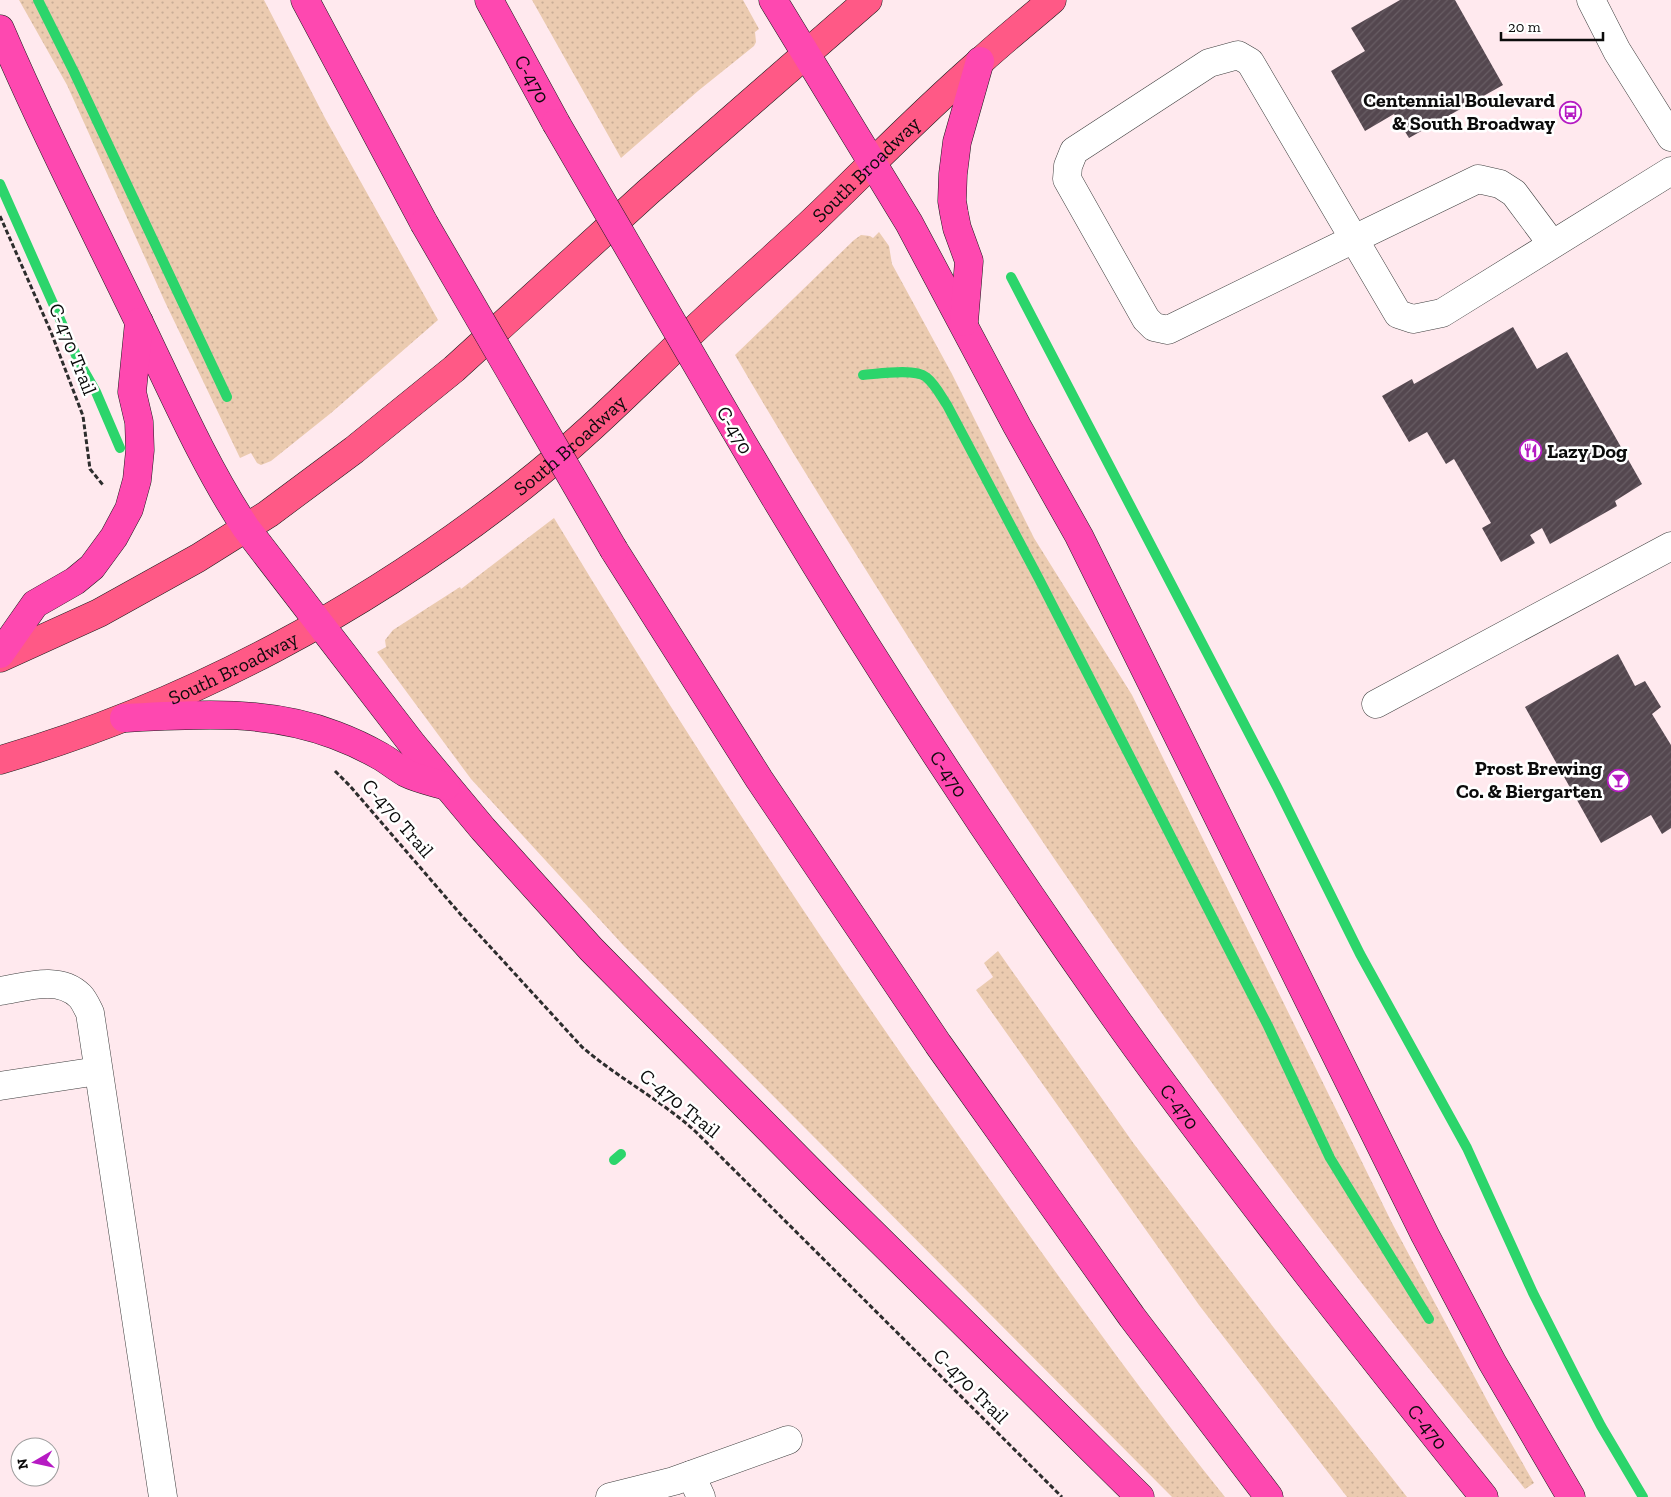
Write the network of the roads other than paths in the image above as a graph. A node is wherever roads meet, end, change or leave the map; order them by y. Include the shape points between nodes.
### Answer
1 (305, 0) edge
2 (489, 0) edge
3 (773, 0) edge
4 (868, 0) edge
5 (1052, 0) edge
6 (1591, 0) edge
7 (0, 29) edge
8 (808, 54) junction
9 (980, 61) junction
10 (1671, 137) edge
11 (873, 162) junction
12 (1671, 170) edge
13 (1354, 238) junction
14 (1552, 244) junction
15 (139, 322) junction
16 (964, 322) junction
17 (246, 528) junction
18 (1671, 546) edge
19 (320, 623) junction
20 (0, 656) edge
21 (1376, 704) dead end
22 (124, 718) junction
23 (0, 760) edge
24 (446, 786) junction
25 (0, 991) edge
26 (98, 1071) junction
27 (0, 1086) edge
28 (788, 1440) dead end
29 (696, 1486) edge
30 (163, 1497) edge
31 (610, 1497) edge
32 (1140, 1497) edge
33 (1269, 1497) edge
34 (1484, 1497) edge
35 (1571, 1497) edge

1 - 33 highway, bridge via 424,223 614,550 769,795 938,1044 1116,1295
2 - 34 highway, C-470, bridge via 556,123 794,531 995,844 1096,990 1233,1177
3 - 8 highway
4 - 8 main road
5 - 9 main road, South Broadway
6 - 10 street via 1617,51
7 - 15 highway
8 - 11 highway
8 - 17 main road via 648,192 454,369 354,450
9 - 11 main road, South Broadway
9 - 16 highway via 957,142 953,174 954,214 970,261
11 - 16 highway
11 - 19 main road, South Broadway via 546,467 453,538
12 - 14 street
13 - 13 street via 1250,62 1238,54 1209,64 1074,152 1068,166 1066,179 1146,320 1154,327 1168,330
13 - 14 street via 1478,178 1500,184 1514,193
13 - 14 street via 1398,314 1413,319 1442,313
15 - 17 highway via 208,463
15 - 20 highway via 132,392 139,422 140,450 137,480 128,509 114,537 92,567 35,604
16 - 35 highway via 1017,426 1079,536 1432,1250 1492,1362
17 - 19 highway
17 - 20 main road via 99,613
18 - 21 street
19 - 22 main road, South Broadway via 195,688
19 - 24 highway
22 - 23 main road, South Broadway
22 - 24 highway via 225,715 295,723 335,735 380,756 407,774
24 - 32 highway via 579,936 833,1194
25 - 26 street via 48,983 67,987 80,996 90,1013
26 - 27 street
26 - 30 street
28 - 29 street
29 - 31 street via 674,1481

